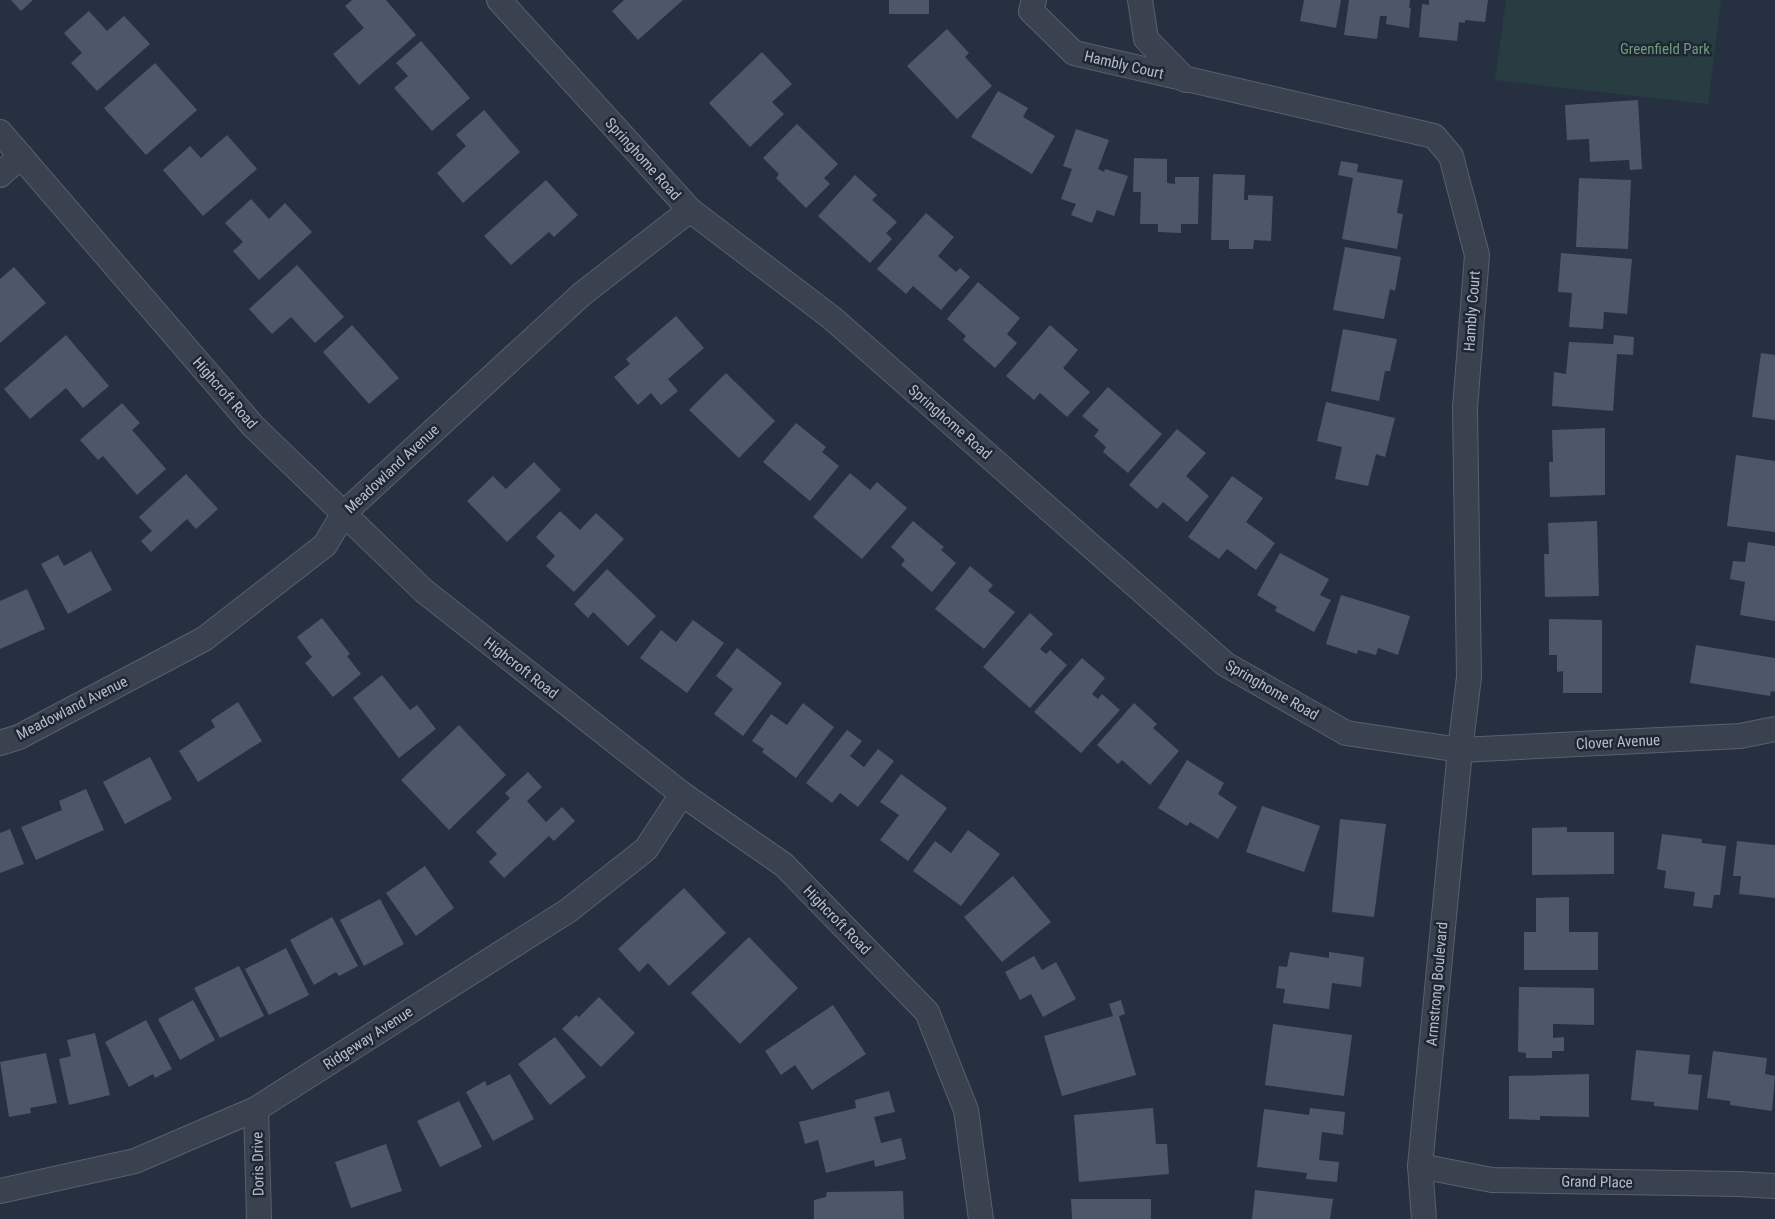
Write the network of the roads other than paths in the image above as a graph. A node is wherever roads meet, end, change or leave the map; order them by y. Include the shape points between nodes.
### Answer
1 (499, 0) edge
2 (1034, 0) edge
3 (1140, 0) edge
4 (1186, 80) junction
5 (0, 132) edge
6 (21, 156) junction
7 (0, 175) edge
8 (690, 210) junction
9 (344, 513) junction
10 (1775, 729) edge
11 (0, 743) edge
12 (1460, 750) junction
13 (682, 794) junction
14 (256, 1109) junction
15 (1420, 1166) junction
16 (1775, 1186) edge
17 (0, 1191) edge
18 (259, 1219) edge
19 (981, 1219) edge
20 (1424, 1219) edge

1 - 8 street, Springhome Road
2 - 4 street, Hambly Court via 1031,11 1074,54
3 - 4 street, Hambly Court via 1146,38
4 - 12 street, Hambly Court via 1434,136 1451,156 1477,255 1465,408 1469,677
5 - 6 street, Highcroft Road
6 - 7 street
6 - 9 street, Highcroft Road via 253,426
8 - 9 street, Meadowland Avenue via 582,294
8 - 12 street, Springhome Road via 832,318 1225,664 1346,732
9 - 11 street, Meadowland Avenue via 325,545 204,639 19,737
9 - 13 street, Highcroft Road via 424,591
10 - 12 street, Clover Avenue via 1740,736
12 - 15 street, Armstrong Boulevard
13 - 14 street, Ridgeway Avenue via 646,849 569,910
13 - 19 street, Highcroft Road via 784,865 927,1012 966,1110
14 - 17 street, Ridgeway Avenue via 135,1161
14 - 18 street, Doris Drive
15 - 16 street, Grand Place via 1492,1180
15 - 20 street, Armstrong Boulevard

